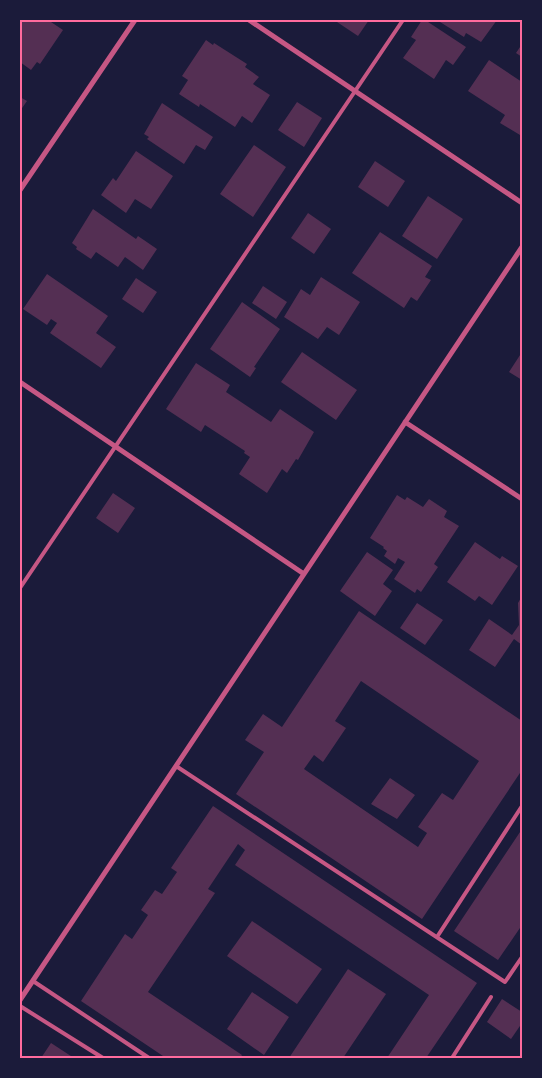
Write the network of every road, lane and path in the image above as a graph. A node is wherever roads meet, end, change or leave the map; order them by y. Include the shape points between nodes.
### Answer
1 (135, 20) edge
2 (249, 20) edge
3 (403, 20) edge
4 (355, 92) junction
5 (20, 190) edge
6 (522, 204) edge
7 (522, 247) edge
8 (20, 382) edge
9 (405, 422) junction
10 (115, 446) junction
11 (522, 499) edge
12 (304, 574) junction
13 (20, 588) edge
14 (176, 766) junction
15 (522, 806) edge
16 (437, 937) junction
17 (522, 957) edge
18 (33, 981) junction
19 (491, 997) dead end
20 (20, 1000) edge
21 (20, 1006) edge
22 (103, 1058) edge
23 (150, 1058) edge
24 (452, 1058) edge

1 - 5 street
2 - 4 street
3 - 4 lane
4 - 6 street
4 - 10 lane
7 - 9 street
8 - 10 street
9 - 11 street
9 - 12 street
10 - 12 street
10 - 13 lane
12 - 14 street
14 - 16 lane
14 - 18 street
15 - 16 lane
16 - 17 lane via 505,982
18 - 20 street
18 - 23 lane
19 - 24 lane
21 - 22 lane

